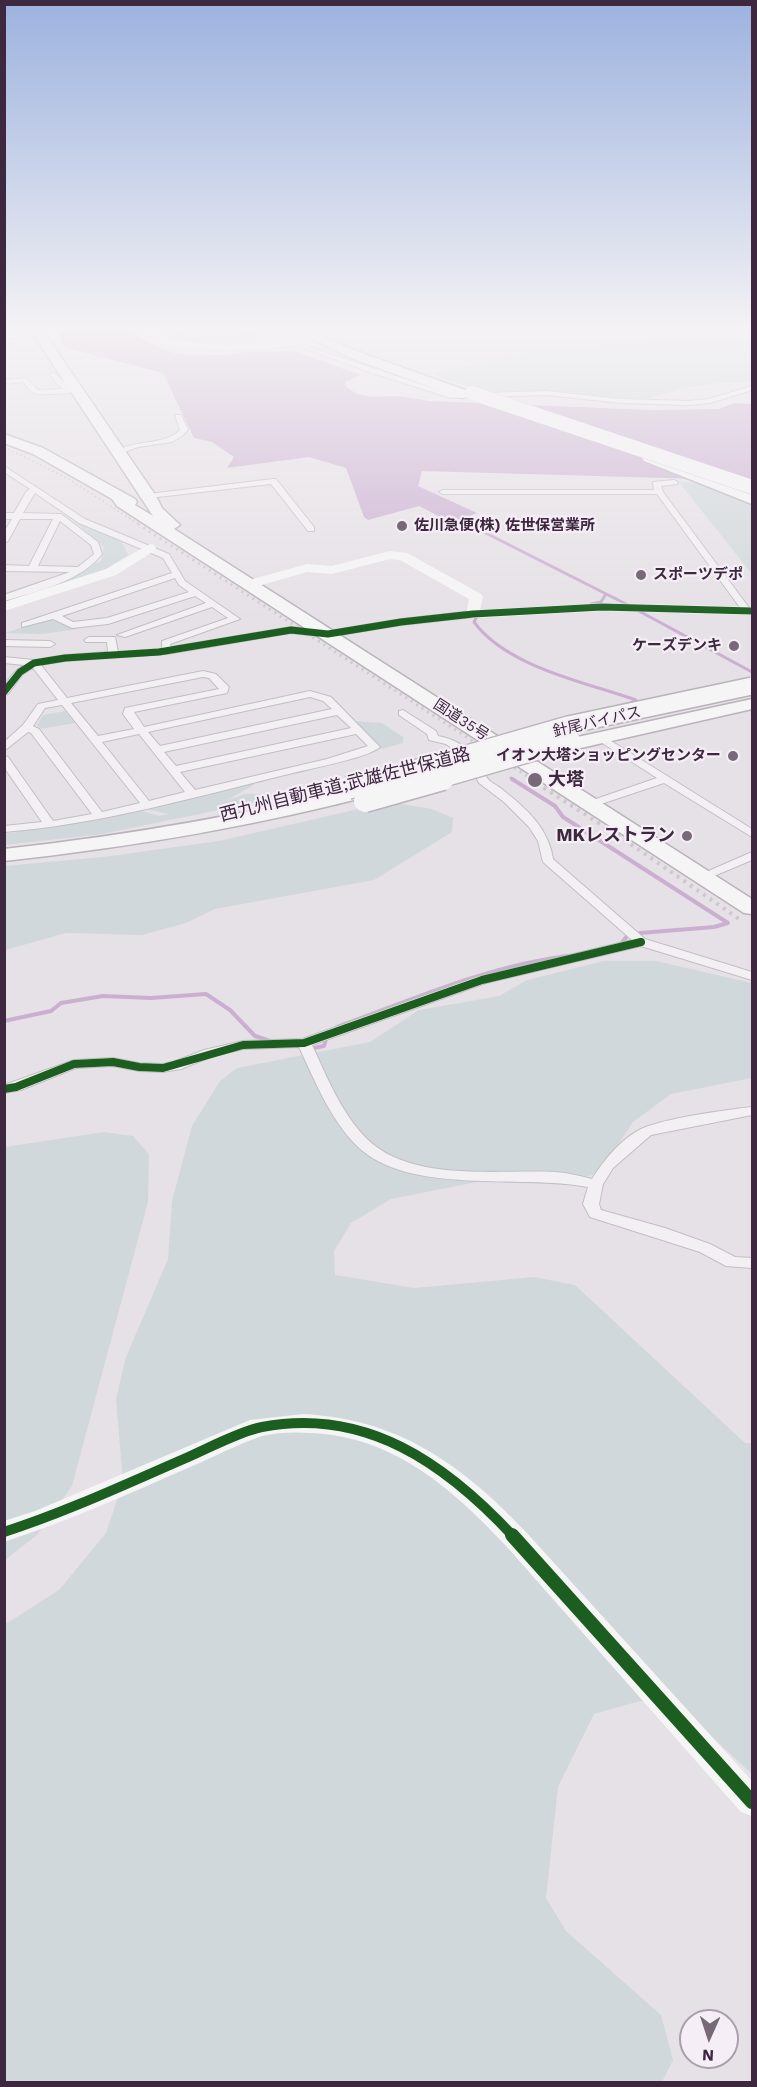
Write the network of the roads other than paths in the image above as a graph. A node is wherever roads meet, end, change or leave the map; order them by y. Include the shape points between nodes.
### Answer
1 (100, 425) edge
2 (182, 425) edge
3 (562, 425) edge
4 (4, 438) edge
5 (119, 452) junction
6 (6, 470) edge
7 (674, 482) dead end
8 (37, 490) junction
9 (443, 492) dead end
10 (659, 492) junction
11 (750, 494) edge
12 (149, 507) junction
13 (4, 516) edge
14 (17, 516) junction
15 (58, 516) junction
16 (170, 529) junction
17 (311, 529) dead end
18 (4, 540) edge
19 (150, 548) junction
20 (4, 568) edge
21 (32, 568) junction
22 (80, 569) junction
23 (176, 575) junction
24 (251, 584) junction
25 (196, 592) junction
26 (4, 598) edge
27 (212, 604) junction
28 (4, 607) edge
29 (750, 611) edge
30 (473, 614) junction
31 (54, 616) junction
32 (120, 618) junction
33 (235, 619) junction
34 (25, 625) dead end
35 (328, 634) junction
36 (122, 635) junction
37 (261, 636) junction
38 (89, 640) dead end
39 (4, 643) edge
40 (45, 643) dead end
41 (167, 651) junction
42 (118, 655) junction
43 (4, 660) edge
44 (34, 663) junction
45 (6, 686) edge
46 (753, 687) edge
47 (750, 699) edge
48 (64, 702) junction
49 (339, 711) junction
50 (403, 712) dead end
51 (27, 727) junction
52 (476, 729) junction
53 (141, 730) junction
54 (358, 730) junction
55 (600, 737) junction
56 (96, 740) junction
57 (540, 740) junction
58 (562, 746) junction
59 (4, 748) edge
60 (157, 750) junction
61 (513, 753) junction
62 (4, 759) edge
63 (457, 766) junction
64 (173, 770) junction
65 (547, 775) junction
66 (664, 779) junction
67 (193, 795) junction
68 (591, 804) junction
69 (147, 805) junction
70 (99, 816) junction
71 (50, 825) junction
72 (4, 829) edge
73 (753, 834) edge
74 (119, 848) junction
75 (4, 854) edge
76 (753, 856) edge
77 (4, 860) edge
78 (703, 876) junction
79 (753, 908) edge
80 (641, 942) junction
81 (753, 976) edge
82 (304, 1043) junction
83 (4, 1089) edge
84 (753, 1111) edge
85 (596, 1184) junction
86 (753, 1263) edge
87 (4, 1532) edge
88 (753, 1802) edge

1 - 5 highway
2 - 5 street via 184,430 179,435 166,441
3 - 11 highway, bridge
4 - 12 highway, 国道35号 via 47,455 123,499 122,503
5 - 12 highway
6 - 8 street
7 - 10 street via 656,484
8 - 14 street via 30,492
8 - 19 street via 82,521
9 - 10 street
10 - 29 street
12 - 16 highway, 国道35号
12 - 16 highway
12 - 17 street via 273,481
13 - 14 street
14 - 15 street
14 - 18 street
15 - 21 street
15 - 22 street via 95,544 98,554 92,563
16 - 24 highway, 国道35号
19 - 23 street via 166,556
19 - 28 street via 111,572
20 - 21 street
21 - 22 street
22 - 26 street
23 - 25 street
23 - 31 street
24 - 30 street via 307,568 332,570 390,555 403,556 476,597
24 - 35 highway, 国道35号
25 - 27 street
25 - 32 street
27 - 33 street
27 - 36 street
29 - 30 street via 633,608
30 - 35 street
31 - 32 street via 72,625
31 - 34 street
32 - 36 street
33 - 37 street
33 - 41 street via 165,643
35 - 37 street via 291,630
35 - 52 highway, 国道35号
36 - 42 street
37 - 41 street
38 - 42 street via 112,639
39 - 40 street
41 - 42 street
42 - 44 street
43 - 44 street
44 - 45 street
44 - 48 street
46 - 57 highway, 針尾バイパス via 650,709
46 - 75 highway, 西九州自動車道;武雄佐世保道路, bridge via 568,725 348,788 170,828
47 - 55 highway, 針尾バイパス
47 - 57 highway
47 - 74 highway, 西九州自動車道;武雄佐世保道路, bridge via 570,742 365,801 258,826
48 - 51 street via 42,706
48 - 53 street via 203,674 212,676 224,687 223,691 129,710
48 - 56 street
49 - 53 street via 327,699 310,694
49 - 54 street
49 - 60 street
50 - 80 street via 432,733 433,738 449,741 478,764 483,781 499,790 544,841 547,860
51 - 59 street
51 - 70 street via 35,731
52 - 57 highway
52 - 61 highway, 国道35号
53 - 56 street
53 - 60 street
54 - 64 street
54 - 67 street via 375,747
55 - 58 highway, 針尾バイパス
55 - 66 street
56 - 69 street
57 - 61 highway, 針尾バイパス via 519,742
57 - 63 highway
58 - 61 highway, 針尾バイパス
58 - 65 highway via 546,754
60 - 64 street
61 - 65 highway, 国道35号
62 - 71 street
63 - 74 highway via 308,812
63 - 75 highway via 263,816
64 - 67 street
65 - 68 highway, 国道35号
66 - 68 street
66 - 73 street
67 - 69 street
68 - 78 highway, 国道35号
69 - 70 street
70 - 71 street
71 - 72 street
74 - 77 highway, 西九州自動車道;武雄佐世保道路
76 - 78 street
78 - 79 highway, 国道35号
80 - 81 street
80 - 82 street via 482,980
82 - 83 street via 243,1044 164,1068 113,1062 74,1064
82 - 85 street via 350,1128 371,1151 388,1162 438,1173 555,1177
84 - 85 street via 646,1132 608,1165
85 - 86 street via 591,1204 595,1213 705,1248 732,1262
87 - 88 street via 44,1519 259,1427 308,1422 369,1432 451,1476 509,1531

